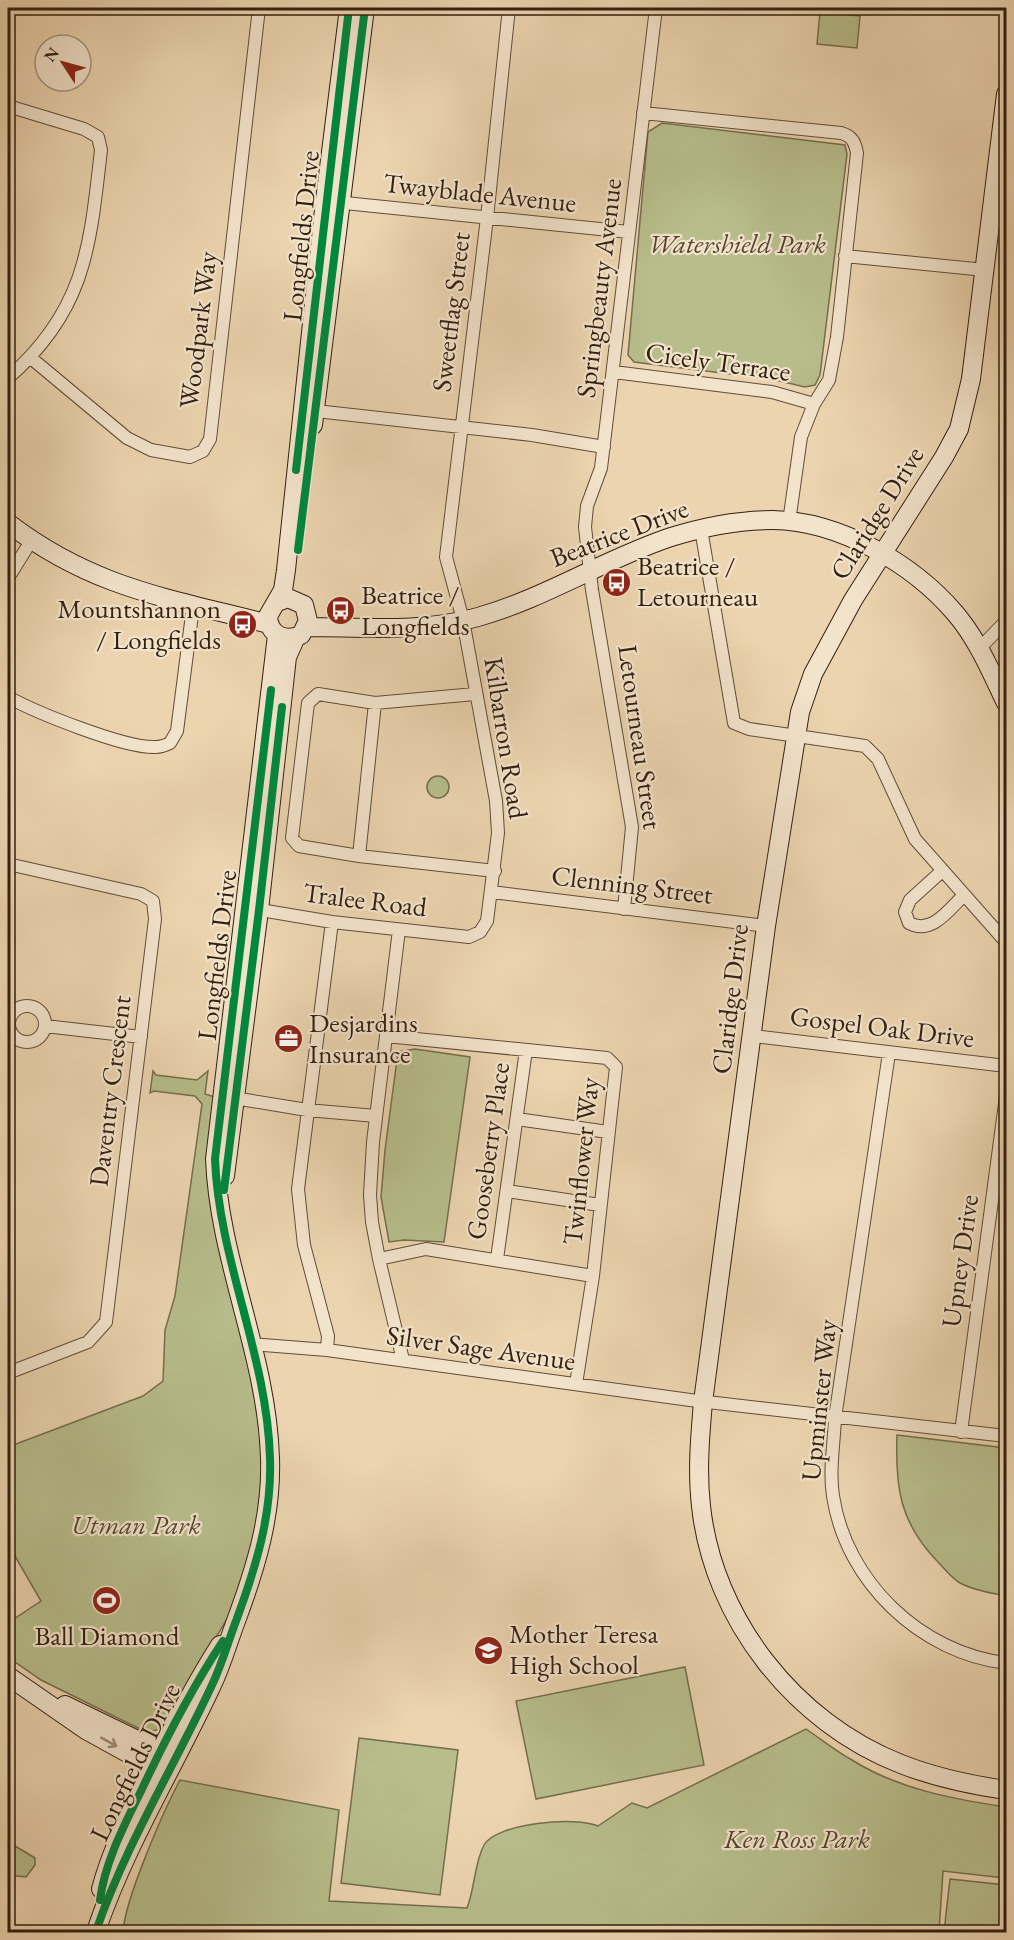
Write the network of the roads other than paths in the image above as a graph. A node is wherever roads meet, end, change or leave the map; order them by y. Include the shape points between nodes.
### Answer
1 (257, 8) edge
2 (349, 8) edge
3 (366, 8) edge
4 (509, 8) edge
5 (656, 8) edge
6 (1006, 94) edge
7 (8, 106) edge
8 (643, 113) junction
9 (333, 201) junction
10 (487, 218) junction
11 (629, 232) junction
12 (845, 256) junction
13 (985, 270) junction
14 (31, 358) junction
15 (614, 372) junction
16 (8, 378) edge
17 (814, 404) junction
18 (309, 410) junction
19 (460, 428) junction
20 (604, 447) junction
21 (789, 522) junction
22 (8, 523) edge
23 (701, 529) junction
24 (31, 541) junction
25 (881, 554) junction
26 (590, 572) junction
27 (8, 578) edge
28 (274, 604) junction
29 (193, 607) junction
30 (214, 610) junction
31 (302, 618) junction
32 (463, 621) junction
33 (1006, 621) edge
34 (273, 629) junction
35 (980, 648) junction
36 (475, 694) junction
37 (8, 697) edge
38 (375, 703) junction
39 (1006, 704) edge
40 (795, 737) junction
41 (359, 856) junction
42 (8, 864) edge
43 (495, 871) junction
44 (942, 871) junction
45 (492, 892) junction
46 (963, 896) junction
47 (252, 909) junction
48 (624, 909) junction
49 (332, 922) junction
50 (766, 926) junction
51 (399, 930) junction
52 (480, 932) joint
53 (1006, 942) edge
54 (45, 1026) dead end
55 (386, 1036) junction
56 (753, 1036) junction
57 (141, 1037) junction
58 (526, 1050) junction
59 (890, 1053) junction
60 (1006, 1066) edge
61 (1006, 1096) edge
62 (228, 1097) junction
63 (307, 1110) junction
64 (376, 1116) junction
65 (517, 1119) junction
66 (608, 1132) junction
67 (507, 1191) junction
68 (600, 1205) junction
69 (379, 1259) junction
70 (497, 1259) junction
71 (593, 1276) junction
72 (252, 1344) junction
73 (327, 1350) junction
74 (403, 1360) junction
75 (8, 1373) edge
76 (576, 1384) junction
77 (703, 1402) junction
78 (836, 1418) junction
79 (961, 1432) junction
80 (1006, 1436) edge
81 (1006, 1663) edge
82 (12, 1680) edge
83 (161, 1761) junction
84 (1006, 1790) edge
85 (96, 1932) edge

1 - 14 street, Woodpark Way via 210,439 203,452 190,457 151,450 127,438
2 - 9 street, Longfields Drive
3 - 9 street, Longfields Drive
4 - 10 street, Sweetflag Street
5 - 8 street, Springbeauty Avenue
6 - 13 street, Claridge Drive
7 - 14 street via 84,129 98,137 101,150 91,239 80,279 60,319
8 - 11 street, Springbeauty Avenue
8 - 12 street via 848,135 855,142 857,153
9 - 10 street, Twayblade Avenue
9 - 18 street, Longfields Drive
10 - 11 street, Twayblade Avenue
10 - 19 street, Sweetflag Street
11 - 15 street, Springbeauty Avenue
12 - 13 street
12 - 17 street via 829,380
13 - 25 street, Claridge Drive via 971,379 959,429
14 - 16 street
15 - 17 street, Cicely Terrace via 772,392
15 - 20 street, Springbeauty Avenue
17 - 21 street via 799,445
18 - 19 street
18 - 28 street, Longfields Drive via 283,588
18 - 31 street, Longfields Drive via 296,582
19 - 20 street
19 - 32 street, Sweetflag Street via 446,557
20 - 26 street, Springbeauty Avenue via 587,506
21 - 23 street, Beatrice Drive via 743,522
21 - 25 street, Beatrice Drive via 843,536
22 - 24 street
23 - 26 street, Beatrice Drive via 624,555
23 - 40 street via 734,723
24 - 27 street
24 - 29 street via 81,570 122,587
25 - 35 street, Beatrice Drive via 935,594 955,613
25 - 40 street, Claridge Drive via 813,674
26 - 32 street, Beatrice Drive
26 - 48 street, Letourneau Street via 632,827
28 - 30 street
28 - 31 street via 288,598
28 - 34 street, Longfields Drive via 268,616
29 - 30 street
29 - 37 street via 177,731 170,743 157,747 115,739
30 - 34 street
31 - 32 street, Beatrice Drive via 396,629
31 - 34 street via 283,638
31 - 47 street, Longfields Drive via 287,657
32 - 36 street, Kilbarron Road
33 - 35 street
34 - 47 street, Longfields Drive
35 - 39 street, Beatrice Drive
36 - 38 street
36 - 43 street, Kilbarron Road via 496,801
38 - 41 street
38 - 41 street via 318,694 308,703 292,838 299,846
40 - 44 street via 865,746 878,759 915,839
40 - 50 street, Claridge Drive
41 - 43 street
42 - 57 street, Daventry Crescent via 141,894 153,902 155,919
43 - 45 street, Kilbarron Road
44 - 46 street
44 - 46 street via 910,900 905,912 909,923 919,929 928,927
45 - 48 street, Clenning Street
45 - 52 street, Kilbarron Road via 487,921
46 - 53 street
47 - 49 street, Tralee Road
47 - 62 street, Longfields Drive
48 - 50 street, Clenning Street
49 - 51 street, Tralee Road
49 - 63 street
50 - 56 street, Claridge Drive
51 - 52 street, Tralee Road via 469,937
51 - 55 street
54 - 57 street
55 - 58 street, Twinflower Way
55 - 64 street
56 - 59 street, Gospel Oak Drive
56 - 77 street, Claridge Drive
57 - 75 street, Daventry Crescent via 106,1322 88,1342
58 - 65 street, Gooseberry Place
58 - 66 street, Twinflower Way via 607,1058 616,1067
59 - 60 street, Gospel Oak Drive
59 - 78 street, Upminster Way
61 - 79 street, Upney Drive
62 - 63 street
62 - 72 street, Longfields Drive via 222,1226
63 - 64 street
63 - 73 street via 299,1215 328,1336
64 - 69 street via 370,1195
65 - 66 street
65 - 67 street, Gooseberry Place
66 - 68 street, Twinflower Way
67 - 68 street
67 - 70 street, Gooseberry Place
68 - 71 street, Twinflower Way
69 - 70 street via 426,1249
69 - 74 street
70 - 71 street
71 - 76 street, Twinflower Way
72 - 73 street, Silver Sage Avenue
72 - 83 street, Longfields Drive via 267,1420 270,1481 259,1554 236,1621 198,1680
73 - 74 street, Silver Sage Avenue
74 - 76 street, Silver Sage Avenue
76 - 77 street, Silver Sage Avenue
77 - 78 street, Silver Sage Avenue
77 - 84 street, Claridge Drive via 699,1471 707,1542 732,1609 773,1671 821,1719 880,1754 951,1779
78 - 79 street, Silver Sage Avenue
78 - 81 street, Upminster Way via 833,1494 843,1535 861,1572 918,1630 939,1644
79 - 80 street, Silver Sage Avenue
82 - 83 street via 95,1718
83 - 85 street, Longfields Drive via 125,1823 105,1874

